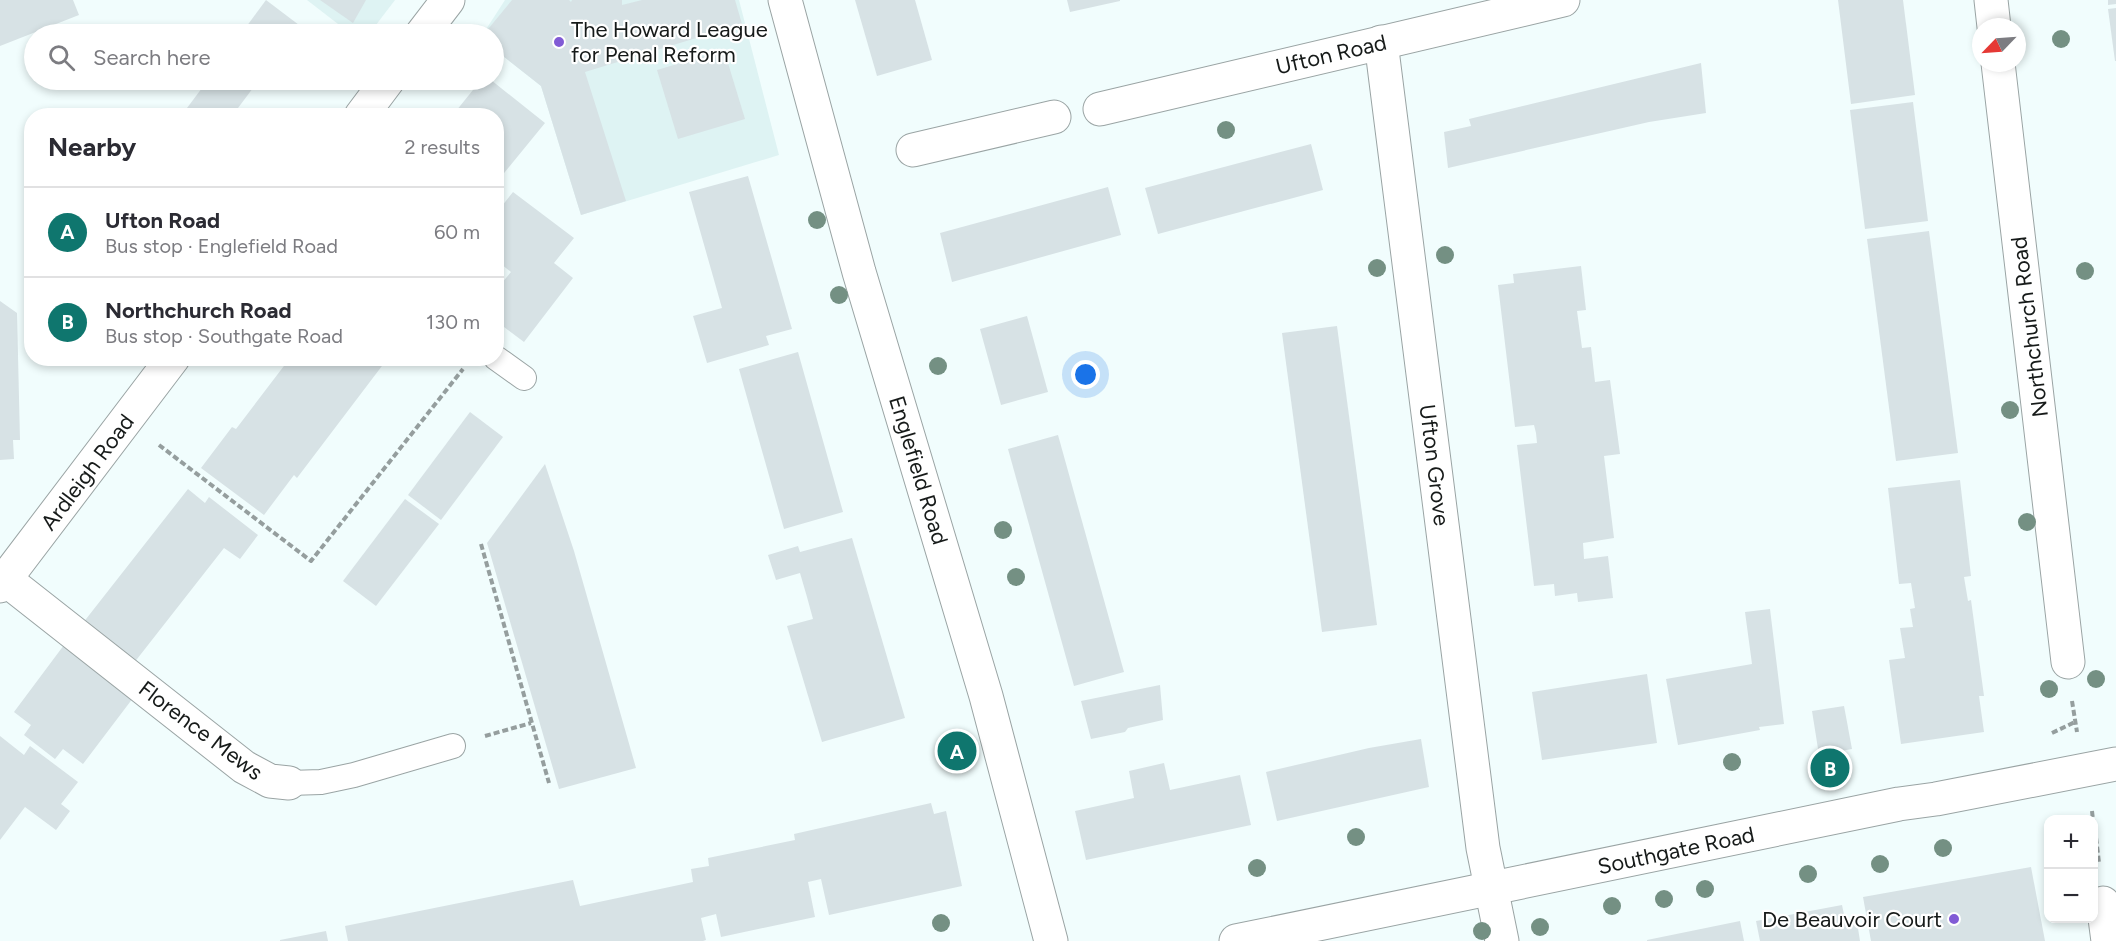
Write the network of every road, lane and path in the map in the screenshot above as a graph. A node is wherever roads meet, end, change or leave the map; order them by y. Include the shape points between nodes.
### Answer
1 (448, 0) edge
2 (785, 0) edge
3 (1563, 0) edge
4 (1991, 0) edge
5 (1993, 18) edge
6 (430, 24) edge
7 (1381, 42) junction
8 (1999, 72) edge
9 (380, 90) edge
10 (367, 108) edge
11 (1100, 109) dead end
12 (1054, 117) dead end
13 (913, 150) dead end
14 (504, 364) edge
15 (167, 366) edge
16 (464, 368) dead end
17 (524, 378) dead end
18 (126, 420) junction
19 (481, 544) dead end
20 (3, 582) edge
21 (2068, 662) dead end
22 (531, 723) junction
23 (453, 746) joint
24 (2116, 764) edge
25 (289, 783) joint
26 (549, 783) dead end
27 (1491, 888) junction
28 (2103, 903) dead end
29 (1051, 941) edge
30 (1236, 941) edge
31 (1502, 941) edge
32 (2108, 941) edge

1 - 6 street
2 - 29 street, Englefield Road via 863,284 986,696
3 - 7 street, Ufton Road
4 - 5 street
7 - 11 street, Ufton Road
7 - 27 street, Ufton Grove
8 - 21 street, Northchurch Road
9 - 10 street
12 - 13 street
14 - 17 lane
15 - 18 street, Ardleigh Road
16 - 18 path via 311,561
18 - 20 street, Ardleigh Road
19 - 22 path
20 - 25 street, Florence Mews via 244,767 270,781
22 - 23 path
22 - 26 path
23 - 25 lane, Florence Mews via 354,775
24 - 27 street, Southgate Road
27 - 30 street, Southgate Road
27 - 31 street, Ufton Grove
28 - 32 street

